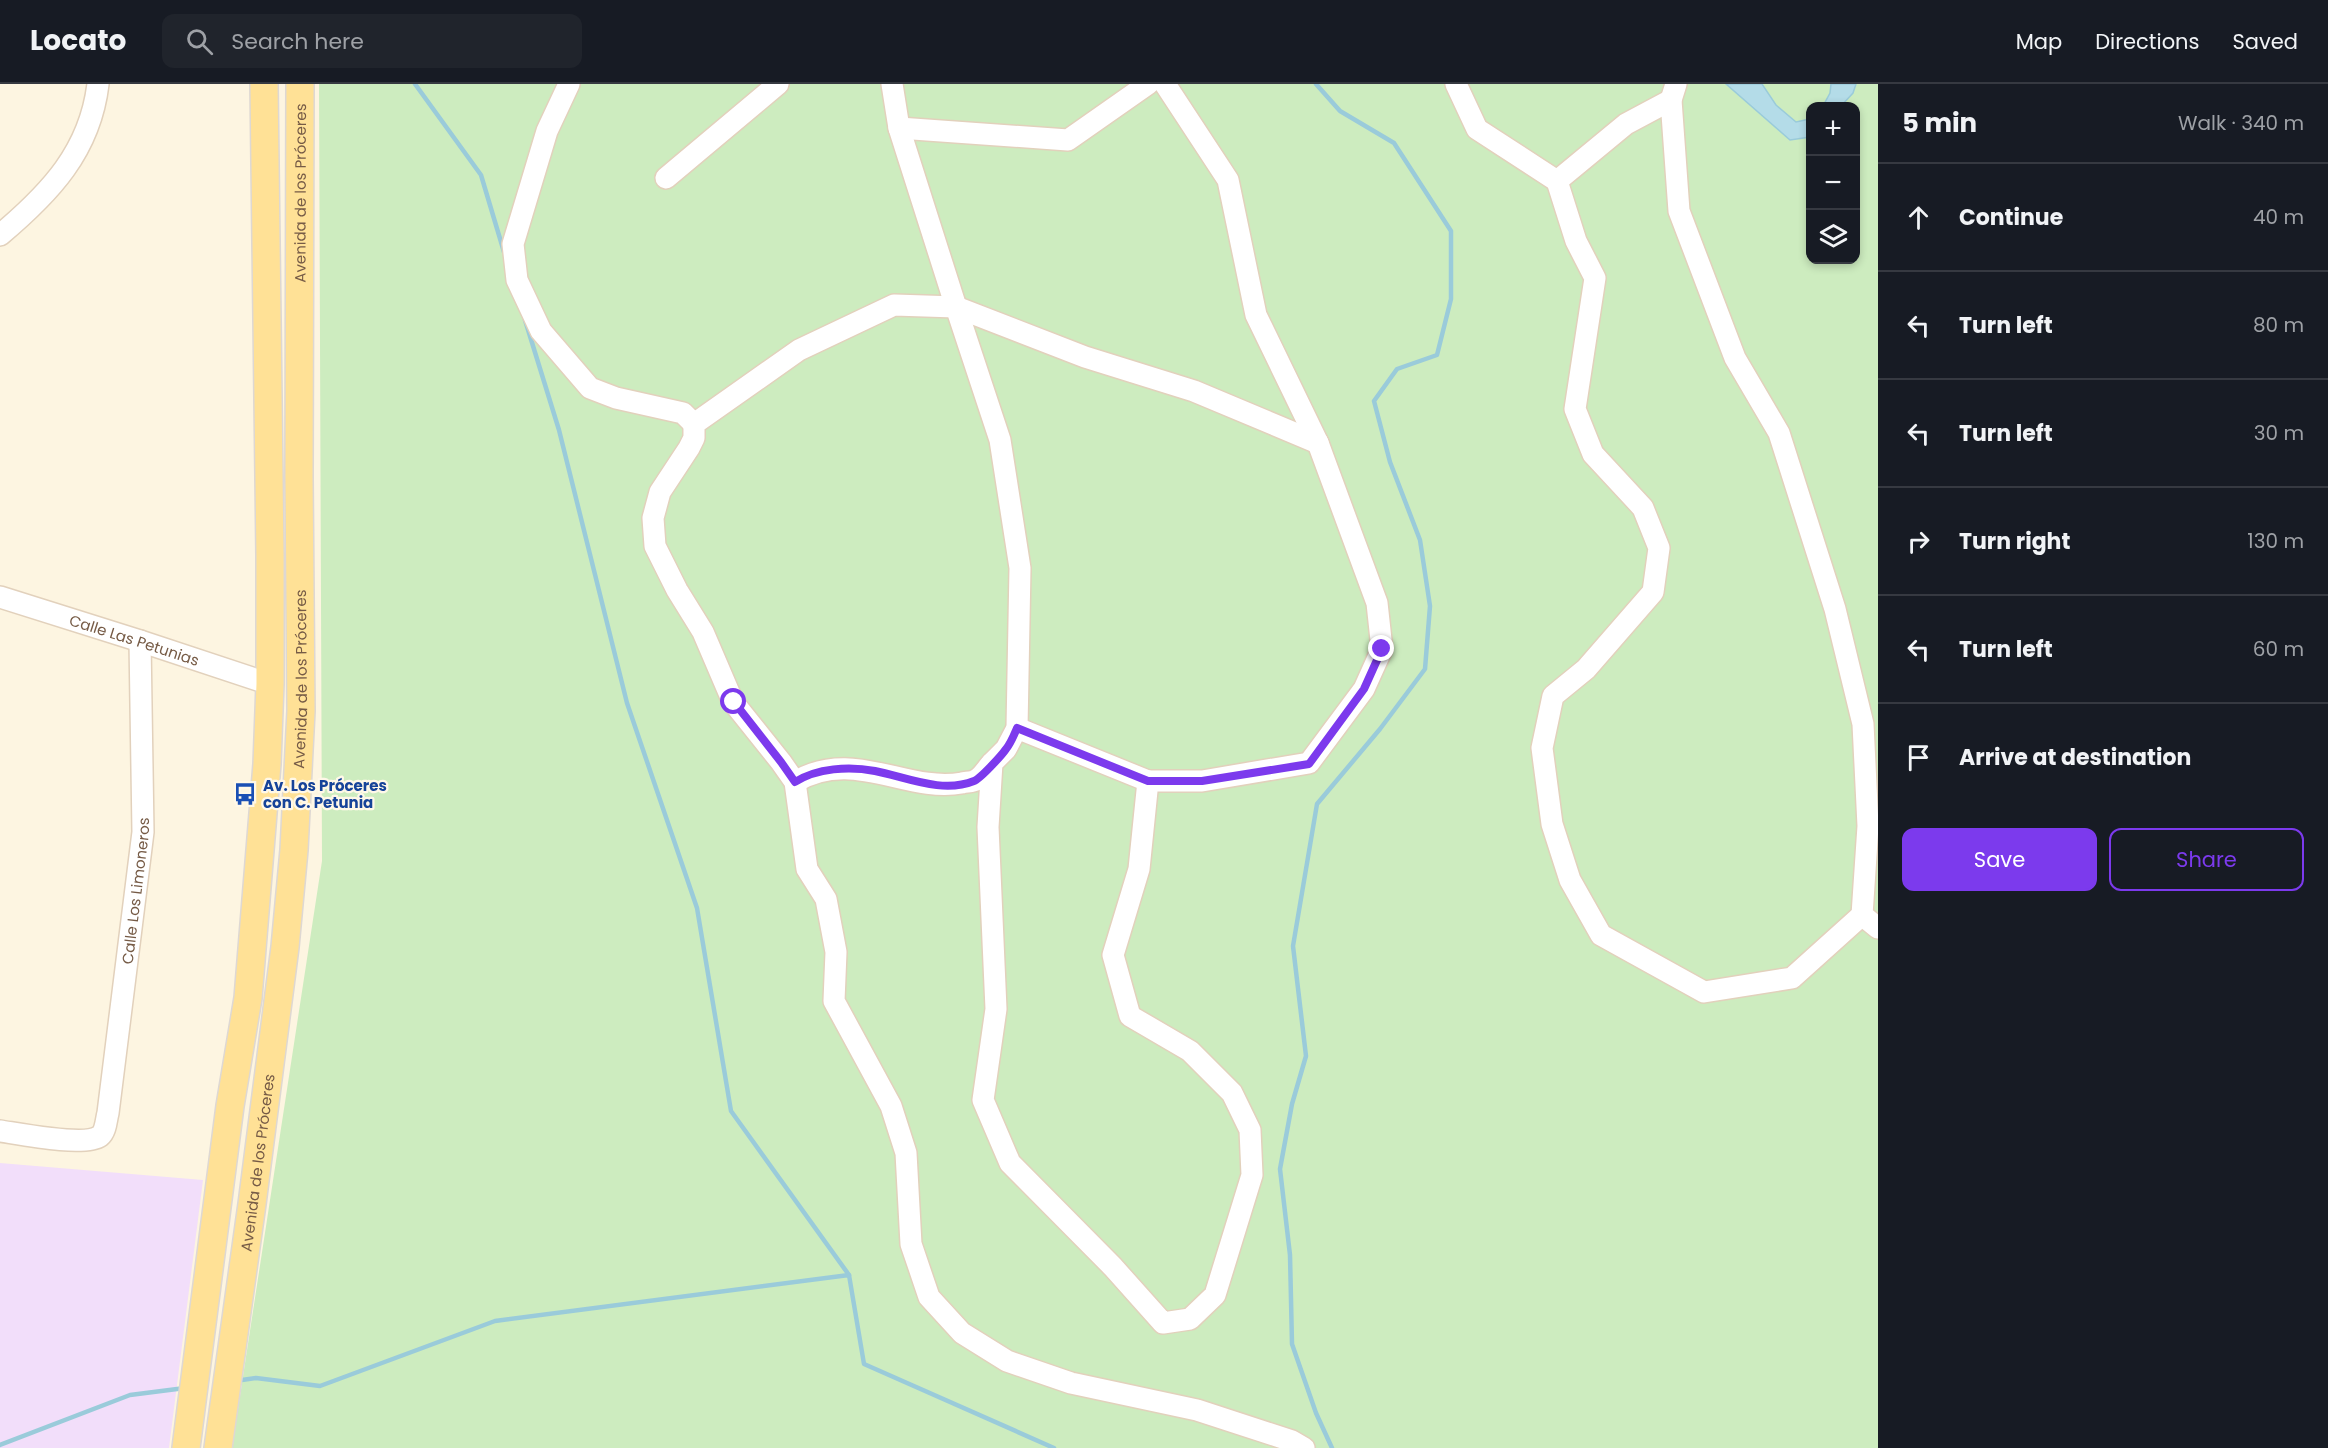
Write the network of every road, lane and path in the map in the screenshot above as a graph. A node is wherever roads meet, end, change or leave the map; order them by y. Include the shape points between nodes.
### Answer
1 (98, 84) edge
2 (264, 84) edge
3 (300, 84) edge
4 (569, 84) edge
5 (777, 84) edge
6 (892, 84) edge
7 (1148, 84) edge
8 (1165, 84) edge
9 (1456, 84) edge
10 (1674, 92) edge
11 (899, 128) junction
12 (666, 178) dead end
13 (1557, 180) junction
14 (0, 234) edge
15 (956, 307) junction
16 (694, 424) junction
17 (1317, 443) junction
18 (0, 597) edge
19 (140, 641) junction
20 (270, 684) junction
21 (1017, 728) junction
22 (992, 763) junction
23 (1148, 781) junction
24 (795, 782) junction
25 (1870, 922) edge
26 (0, 1131) edge
27 (186, 1448) edge
28 (218, 1448) edge
29 (1304, 1448) edge

1 - 14 street via 89,124 75,154 36,204
2 - 20 main road, Avenida de los Próceres
3 - 28 main road, Avenida de los Próceres via 302,688 295,839 282,969
4 - 16 street via 547,131 513,244 517,280 540,331 590,388 683,413
5 - 12 street
6 - 11 street
7 - 11 street via 1068,140
8 - 17 street via 1228,180 1256,315
9 - 13 street via 1476,129
10 - 13 street via 1626,124
10 - 25 street via 1679,211 1735,358 1779,433 1835,609 1863,724
11 - 15 street
13 - 25 street via 1576,241 1595,278 1575,409 1593,454 1643,508 1659,548 1653,592 1586,669 1553,696 1542,748 1552,824 1570,880 1601,935 1704,992 1792,978
15 - 16 street via 894,305 799,350
15 - 17 street via 1085,357 1194,391
15 - 21 street via 1000,440 1020,568
16 - 24 street via 694,438 660,492 653,518 655,546 703,632 734,702
17 - 23 street via 1377,603 1382,649 1364,689 1309,764 1202,781
18 - 19 street, Calle Las Petunias
19 - 20 street, Calle Las Petunias
19 - 26 street, Calle Los Limoneros via 143,832 103,1133 97,1138 75,1141
20 - 27 main road, Avenida de los Próceres via 248,998 230,1106
21 - 22 street via 1006,749
21 - 23 street
22 - 23 street via 988,827 996,1008 982,1100 1010,1163 1163,1323 1190,1318 1215,1295 1252,1175 1250,1130 1232,1093 1191,1051 1130,1016 1113,955 1139,869
22 - 24 street via 976,781 948,786 873,770 842,769 809,773
24 - 29 street via 807,869 826,899 836,952 834,1001 891,1106 906,1153 911,1244 929,1297 962,1333 1007,1361 1071,1383 1197,1410

